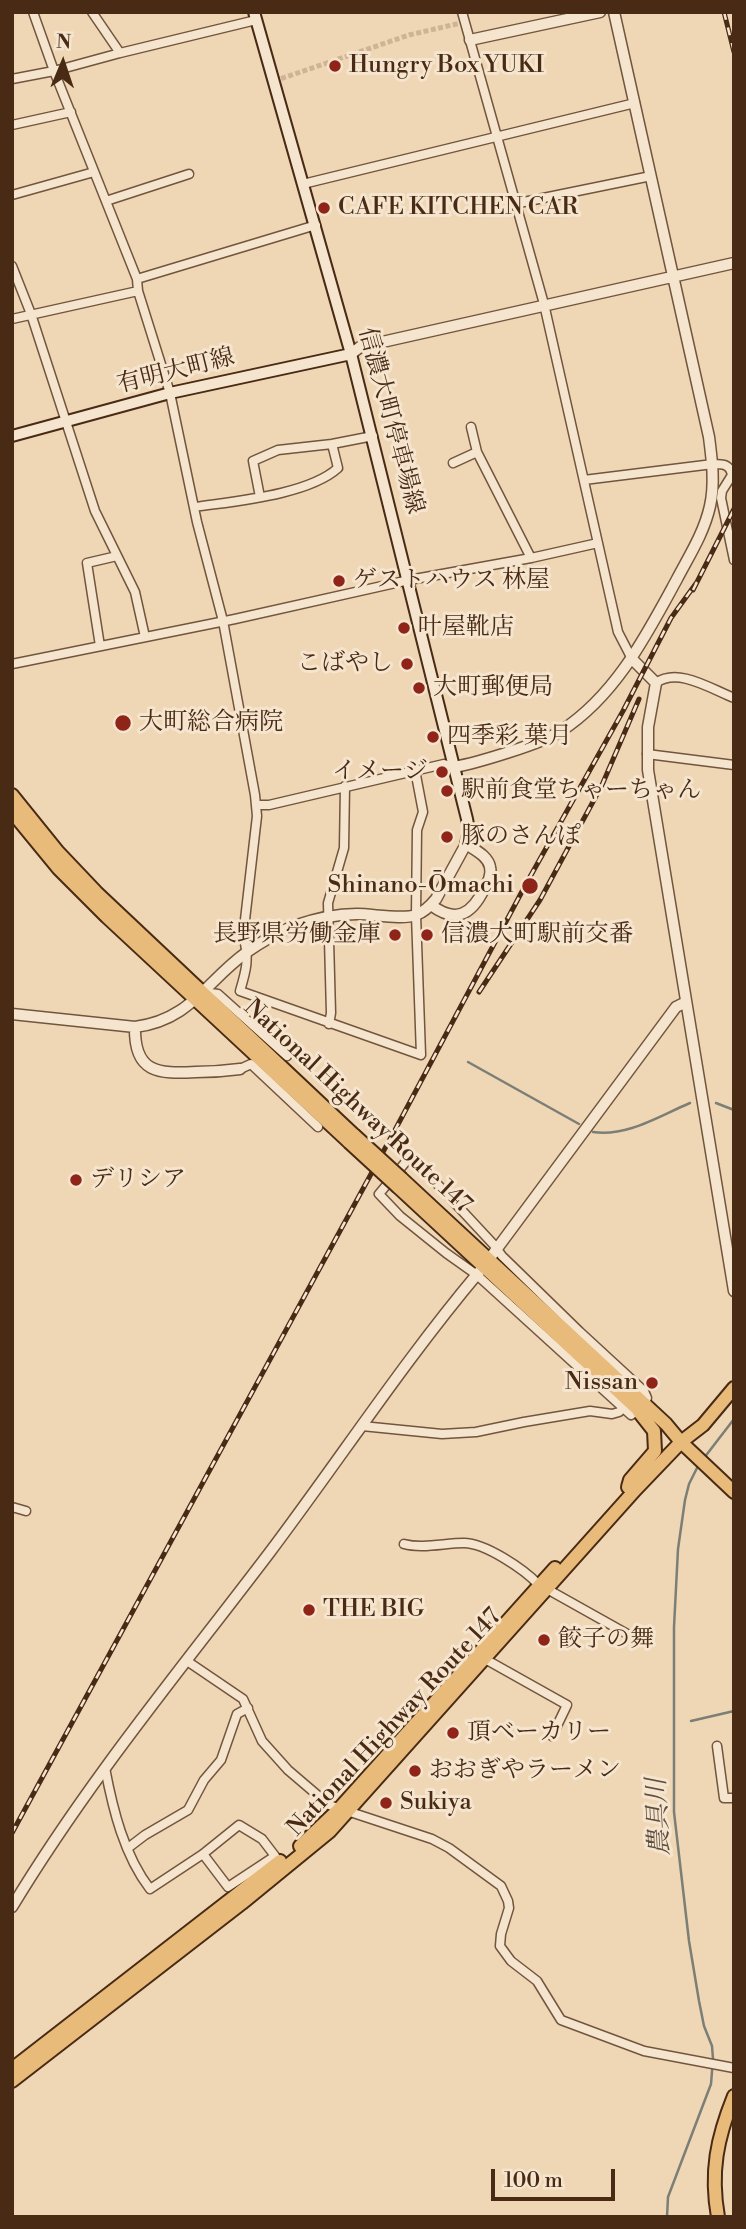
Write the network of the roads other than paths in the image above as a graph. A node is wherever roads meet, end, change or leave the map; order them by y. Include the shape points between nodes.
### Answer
1 (33, 12) edge
2 (92, 12) edge
3 (462, 12) edge
4 (600, 12) edge
5 (614, 12) edge
6 (255, 16) edge
7 (470, 40) junction
8 (120, 53) junction
9 (54, 71) junction
10 (12, 79) edge
11 (635, 103) junction
12 (71, 112) junction
13 (12, 125) edge
14 (497, 136) junction
15 (94, 172) junction
16 (189, 174) dead end
17 (652, 176) junction
18 (303, 184) junction
19 (12, 195) edge
20 (106, 201) junction
21 (514, 204) junction
22 (316, 225) junction
23 (734, 263) edge
24 (12, 266) edge
25 (673, 276) junction
26 (137, 279) junction
27 (138, 291) junction
28 (544, 304) junction
29 (31, 314) junction
30 (12, 319) edge
31 (351, 354) junction
32 (170, 393) junction
33 (65, 422) junction
34 (471, 427) dead end
35 (12, 436) edge
36 (373, 436) junction
37 (332, 444) junction
38 (477, 452) junction
39 (453, 463) dead end
40 (713, 464) junction
41 (584, 480) junction
42 (260, 497) junction
43 (195, 507) junction
44 (598, 543) junction
45 (117, 556) junction
46 (530, 558) junction
47 (734, 560) edge
48 (409, 580) junction
49 (223, 621) junction
50 (145, 636) junction
51 (100, 646) junction
52 (632, 659) junction
53 (12, 664) edge
54 (656, 683) junction
55 (734, 698) edge
56 (647, 754) junction
57 (734, 765) edge
58 (454, 767) junction
59 (415, 770) junction
60 (345, 786) junction
61 (12, 795) edge
62 (256, 805) junction
63 (12, 812) edge
64 (466, 844) junction
65 (431, 905) junction
66 (416, 915) junction
67 (328, 917) junction
68 (248, 951) junction
69 (200, 996) junction
70 (686, 1002) junction
71 (12, 1014) edge
72 (329, 1024) junction
73 (135, 1027) junction
74 (287, 1056) dead end
75 (240, 1069) joint
76 (318, 1127) dead end
77 (495, 1252) junction
78 (478, 1273) junction
79 (734, 1291) edge
80 (734, 1388) edge
81 (624, 1407) junction
82 (641, 1407) junction
83 (362, 1426) junction
84 (681, 1443) junction
85 (628, 1488) junction
86 (734, 1492) edge
87 (12, 1507) edge
88 (26, 1511) dead end
89 (404, 1544) dead end
90 (543, 1587) junction
91 (638, 1640) dead end
92 (485, 1658) junction
93 (187, 1661) junction
94 (248, 1708) junction
95 (552, 1736) dead end
96 (716, 1746) dead end
97 (105, 1768) junction
98 (734, 1798) edge
99 (343, 1811) junction
100 (128, 1848) junction
101 (203, 1854) junction
102 (12, 1907) edge
103 (734, 2068) edge
104 (12, 2069) edge
105 (12, 2081) edge
106 (734, 2096) edge
107 (718, 2217) edge

1 - 9 street
2 - 8 street
3 - 7 street
4 - 7 street
5 - 11 street
6 - 8 street
6 - 18 main road, 信濃大町停車場線
7 - 14 street
8 - 9 street
9 - 10 street
9 - 12 street
11 - 14 street
11 - 17 street
12 - 13 street
12 - 15 street
14 - 18 street
14 - 21 street
15 - 19 street
15 - 20 street
16 - 20 street
17 - 21 street
17 - 25 street
18 - 22 main road, 信濃大町停車場線
20 - 26 street
21 - 28 street
22 - 26 street
22 - 31 main road, 信濃大町停車場線
23 - 25 street
24 - 29 street
25 - 28 street
25 - 40 street
26 - 27 street
27 - 29 street
27 - 32 street
28 - 31 street via 360,346
28 - 41 street
29 - 30 street
29 - 33 street
31 - 32 main road, 有明大町線
31 - 36 main road, 信濃大町停車場線
32 - 33 main road, 有明大町線
32 - 43 street
33 - 35 main road, 有明大町線
33 - 45 street via 95,511
34 - 38 street
36 - 37 street
36 - 48 main road, 信濃大町停車場線
37 - 42 street via 338,468 329,477
37 - 42 street via 278,450 253,461
38 - 39 street
38 - 46 street
40 - 41 street
40 - 47 street via 731,469 731,480 721,498
40 - 52 street via 710,505 700,536
41 - 44 street
42 - 43 street
43 - 49 street
44 - 46 street
44 - 52 street via 618,632
45 - 50 street via 135,592
45 - 51 street via 87,563
46 - 48 street
48 - 49 street
48 - 58 main road, 信濃大町停車場線
49 - 50 street
49 - 62 street
50 - 51 street
51 - 53 street
52 - 54 street
52 - 58 street via 600,697 562,730
54 - 55 street via 670,676
54 - 56 street
56 - 57 street
56 - 70 street
58 - 59 street via 444,764
58 - 64 main road, 信濃大町停車場線 via 469,830
59 - 60 street
59 - 66 street via 423,812 417,830
60 - 62 street
60 - 67 street via 345,838
61 - 69 main road, National Highway Route 147 via 58,852
62 - 68 street via 243,937
63 - 69 main road, National Highway Route 147 via 107,917
64 - 65 street
64 - 65 street via 489,864 483,892 470,910 459,915
65 - 66 street
66 - 67 street
66 - 72 street via 421,1055
67 - 68 street via 294,926
67 - 72 street
68 - 69 street
68 - 72 street via 240,991
69 - 73 street via 165,1021
69 - 74 street via 218,994
69 - 82 main road, National Highway Route 147, bridge
70 - 77 street via 676,1007
70 - 79 street
71 - 73 street
73 - 75 street via 137,1053 151,1068 177,1073
75 - 76 street via 251,1064
77 - 78 street via 409,1158 379,1194 446,1253
77 - 82 street via 644,1391 647,1398
78 - 81 street
78 - 83 street
80 - 84 main road
81 - 82 street via 631,1415
81 - 83 street via 619,1412 590,1411 476,1432 442,1434
82 - 84 main road, National Highway Route 147 via 666,1424
82 - 85 main road via 654,1431 655,1451
83 - 93 street
84 - 85 main road, National Highway Route 147 via 658,1455
84 - 86 main road
84 - 90 main road, National Highway Route 147
85 - 90 main road, National Highway Route 147
87 - 88 street
89 - 90 street via 471,1544 505,1559
90 - 91 street
90 - 92 main road, National Highway Route 147
90 - 99 main road, National Highway Route 147
92 - 95 street via 567,1704
92 - 99 main road, National Highway Route 147
93 - 94 street via 239,1696
93 - 97 street
94 - 99 street via 258,1736 274,1755
94 - 100 street via 237,1714 221,1760 188,1810
96 - 98 street via 724,1798
97 - 100 street via 114,1813
97 - 102 street
99 - 103 street via 439,1843 500,1886 509,1908 500,1946 519,1969 537,1981 561,2020 644,2050
99 - 104 main road, National Highway Route 147
99 - 105 main road, National Highway Route 147 via 311,1847
100 - 101 street via 150,1889
101 - 101 street via 239,1825 262,1839 275,1856 228,1887
106 - 107 main road via 715,2159

